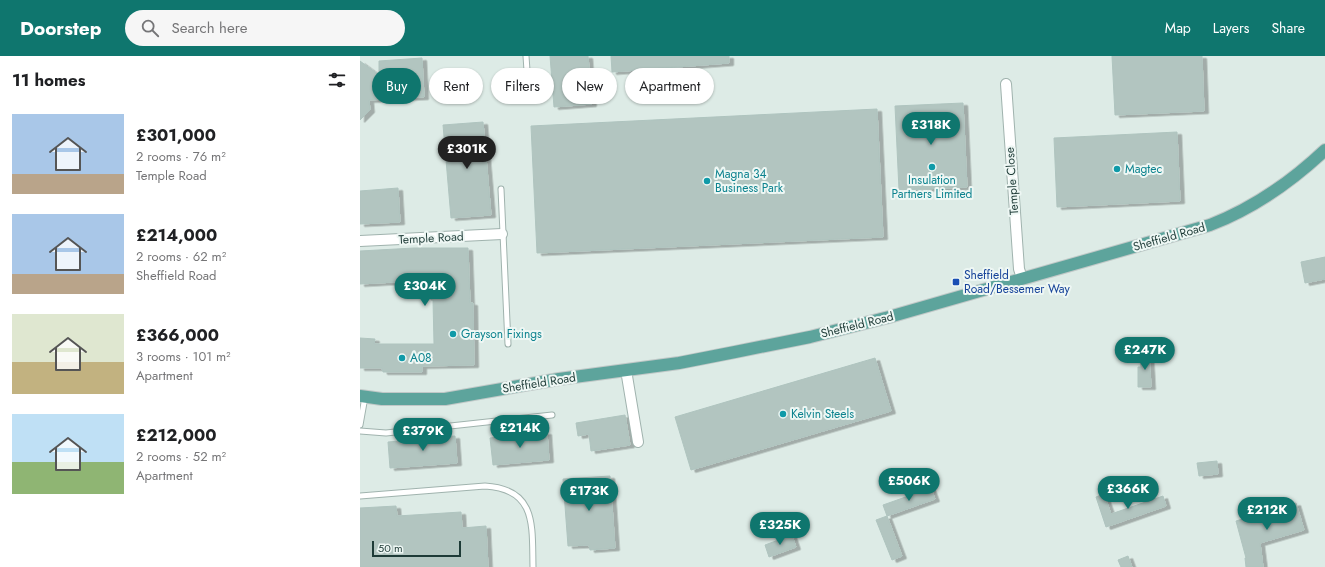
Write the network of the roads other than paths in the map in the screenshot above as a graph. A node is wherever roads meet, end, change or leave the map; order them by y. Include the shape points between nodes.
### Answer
1 (526, 56) edge
2 (527, 68) edge
3 (1006, 84) dead end
4 (1325, 150) edge
5 (501, 190) dead end
6 (502, 234) junction
7 (360, 241) edge
8 (1022, 278) junction
9 (508, 344) dead end
10 (626, 370) junction
11 (362, 397) edge
12 (552, 415) dead end
13 (360, 425) edge
14 (360, 431) edge
15 (638, 442) dead end
16 (360, 496) edge
17 (533, 567) edge

1 - 2 lane
3 - 8 street, Temple Close via 1014,206
4 - 8 main road, Sheffield Road via 1283,186 1223,220 1193,231
5 - 6 lane
6 - 7 street, Temple Road
6 - 9 lane
8 - 10 main road, Sheffield Road via 810,337 679,363
10 - 11 main road, Sheffield Road via 445,399 396,400
10 - 15 street
11 - 13 lane
12 - 14 lane via 386,433
16 - 17 lane via 485,486 500,487 513,492 522,501 530,517

